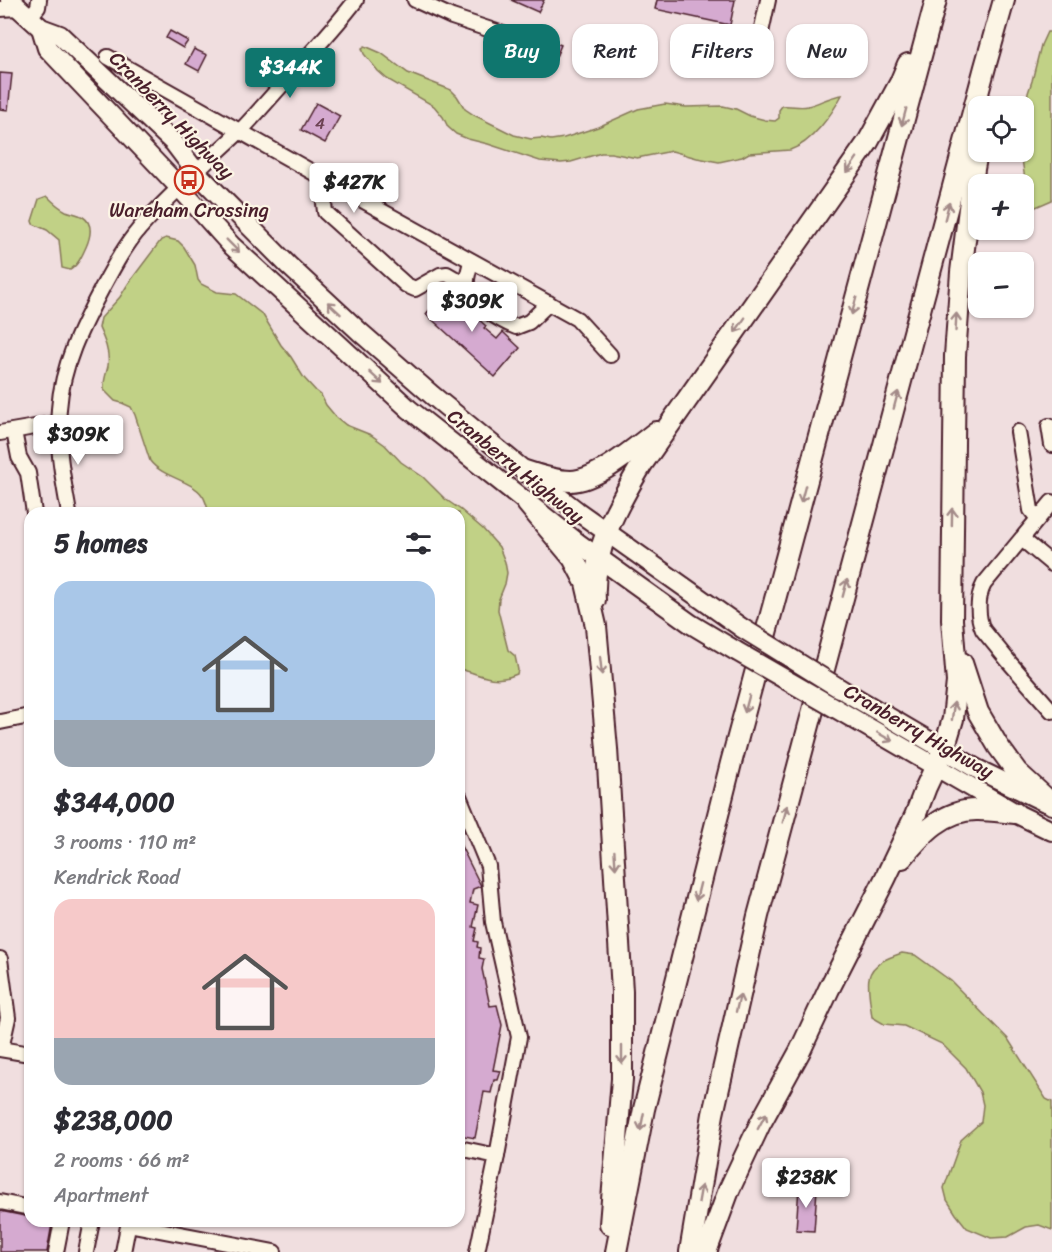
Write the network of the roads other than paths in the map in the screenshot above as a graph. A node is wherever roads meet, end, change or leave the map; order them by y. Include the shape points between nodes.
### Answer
1 (39, 0) edge
2 (356, 0) edge
3 (415, 0) edge
4 (768, 0) edge
5 (935, 0) edge
6 (1005, 0) edge
7 (20, 13) edge
8 (763, 24) edge
9 (483, 27) edge
10 (108, 57) dead end
11 (988, 96) edge
12 (239, 131) junction
13 (976, 162) edge
14 (196, 172) junction
15 (333, 184) junction
16 (179, 187) junction
17 (471, 261) junction
18 (466, 285) junction
19 (549, 303) junction
20 (610, 356) dead end
21 (671, 422) junction
22 (58, 423) junction
23 (1048, 426) dead end
24 (14, 431) junction
25 (1018, 432) dead end
26 (0, 433) edge
27 (1052, 445) edge
28 (525, 471) junction
29 (1052, 502) edge
30 (527, 503) junction
31 (33, 507) edge
32 (68, 507) edge
33 (1038, 519) junction
34 (606, 531) junction
35 (1022, 539) junction
36 (598, 558) junction
37 (1052, 564) edge
38 (952, 620) junction
39 (596, 626) junction
40 (1052, 711) edge
41 (24, 717) edge
42 (0, 722) edge
43 (940, 758) junction
44 (1052, 805) edge
45 (465, 810) edge
46 (1015, 813) junction
47 (1052, 831) edge
48 (885, 879) junction
49 (0, 959) edge
50 (0, 1049) edge
51 (24, 1053) edge
52 (465, 1149) edge
53 (496, 1156) junction
54 (0, 1202) edge
55 (24, 1207) edge
56 (61, 1227) edge
57 (91, 1227) edge
58 (127, 1227) edge
59 (152, 1227) edge
60 (56, 1252) edge
61 (86, 1252) edge
62 (123, 1252) edge
63 (274, 1252) edge
64 (477, 1252) edge
65 (607, 1252) edge
66 (616, 1252) edge
67 (690, 1252) edge
68 (706, 1252) edge

1 - 7 street via 38,7
2 - 12 street
3 - 9 street
4 - 8 street
5 -> 21 highway via 900,83 868,142
5 -> 66 highway via 731,763 644,1109
6 - 11 highway
67 -> 6 highway via 713,1114 758,916
7 - 14 main road, Cranberry Highway via 60,35 174,143
7 - 16 main road, Cranberry Highway via 46,48
10 - 12 street
12 - 14 street
12 - 15 street
38 -> 13 highway via 956,325
14 - 16 street
28 -> 14 main road, Cranberry Highway via 360,332
15 - 17 street
15 - 18 street via 324,203 325,213 406,285 415,289 447,274
16 - 22 street via 130,240 91,309 67,364
16 -> 30 main road, Cranberry Highway via 231,245 409,409
17 - 18 street
17 - 19 street
18 - 19 street via 472,297 500,320 516,327 529,322
19 - 20 street via 577,319
21 - 28 highway via 616,462 581,479 554,479
21 - 34 highway via 642,464
22 - 24 street
22 - 32 street
23 - 27 street
24 - 26 street
24 - 31 street via 19,458 28,473
25 - 33 street via 1031,510
28 - 34 main road, Cranberry Highway
29 - 33 street
30 - 36 main road, Cranberry Highway
30 - 39 highway via 573,558 586,583
33 - 35 street
34 - 36 highway
34 - 43 main road, Cranberry Highway, bridge via 742,628 839,688
35 - 37 street
35 - 40 street via 982,587 980,623
36 - 39 highway via 594,589
36 -> 43 main road, Cranberry Highway, bridge via 736,651 835,708
43 -> 38 highway via 953,719 957,682
38 - 44 highway via 978,712 1017,772
39 -> 65 highway via 622,991 622,1079
41 - 42 street
43 - 44 main road, Cranberry Highway via 977,769
43 - 46 main road, Cranberry Highway
43 - 48 highway
45 - 53 street via 488,866 493,922 519,1037
46 - 47 main road, Cranberry Highway
46 - 48 highway via 975,809 936,822
68 -> 48 highway via 755,1134
49 - 50 street via 8,1018
50 - 51 street
52 - 53 street
53 - 64 street
54 - 55 street
56 - 60 street
57 - 61 street
58 - 62 street
59 - 63 street

